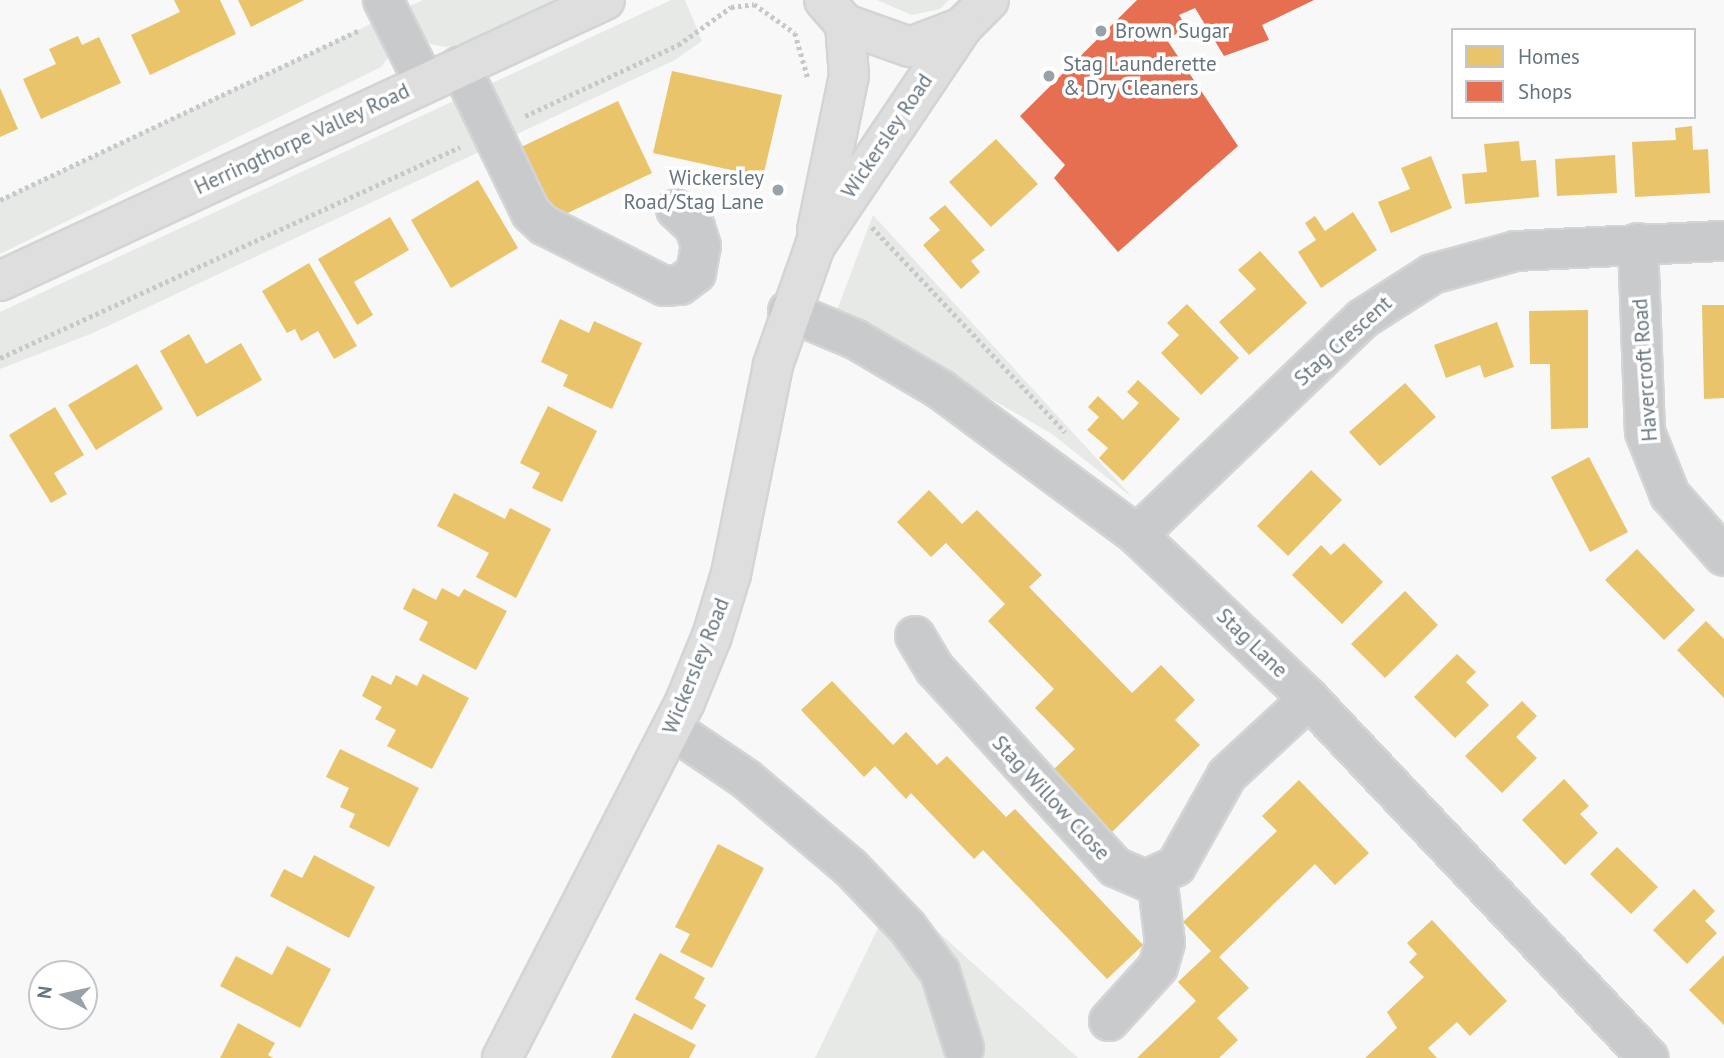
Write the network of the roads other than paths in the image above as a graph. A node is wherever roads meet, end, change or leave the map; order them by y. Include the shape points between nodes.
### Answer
1 (606, 0) edge
2 (989, 0) edge
3 (386, 8) edge
4 (835, 12) edge
5 (962, 27) junction
6 (460, 65) junction
7 (424, 82) junction
8 (676, 209) dead end
9 (1724, 241) edge
10 (1638, 243) junction
11 (815, 246) junction
12 (0, 281) edge
13 (788, 311) junction
14 (1137, 535) junction
15 (1724, 556) edge
16 (915, 636) dead end
17 (1309, 699) junction
18 (671, 729) junction
19 (1157, 877) junction
20 (1109, 1021) dead end
21 (964, 1048) dead end
22 (1632, 1053) edge
23 (502, 1058) edge

1 - 6 main road, Herringthorpe Valley Road
2 - 5 main road
3 - 7 street
4 - 5 main road via 910,47
4 - 11 main road, Wickersley Road via 849,76
5 - 11 main road, Wickersley Road
6 - 7 main road, Herringthorpe Valley Road
6 - 8 street via 531,213 544,225 664,286 680,285 696,273 701,246 695,227
7 - 12 main road, Herringthorpe Valley Road
9 - 10 street, Stag Crescent
10 - 14 street, Stag Crescent via 1470,259 1395,294
10 - 15 street, Havercroft Road via 1645,432 1670,495
11 - 13 main road, Wickersley Road
13 - 14 street, Stag Lane via 855,340 940,389
13 - 18 main road, Wickersley Road via 732,574
14 - 17 street, Stag Lane
16 - 19 street, Stag Willow Close via 935,669 1115,867 1145,880
17 - 19 street via 1227,775 1192,846
17 - 22 street, Stag Lane
18 - 21 street via 746,779 851,868 907,928 940,972
18 - 23 main road, Wickersley Road
19 - 20 street via 1165,943 1158,967

